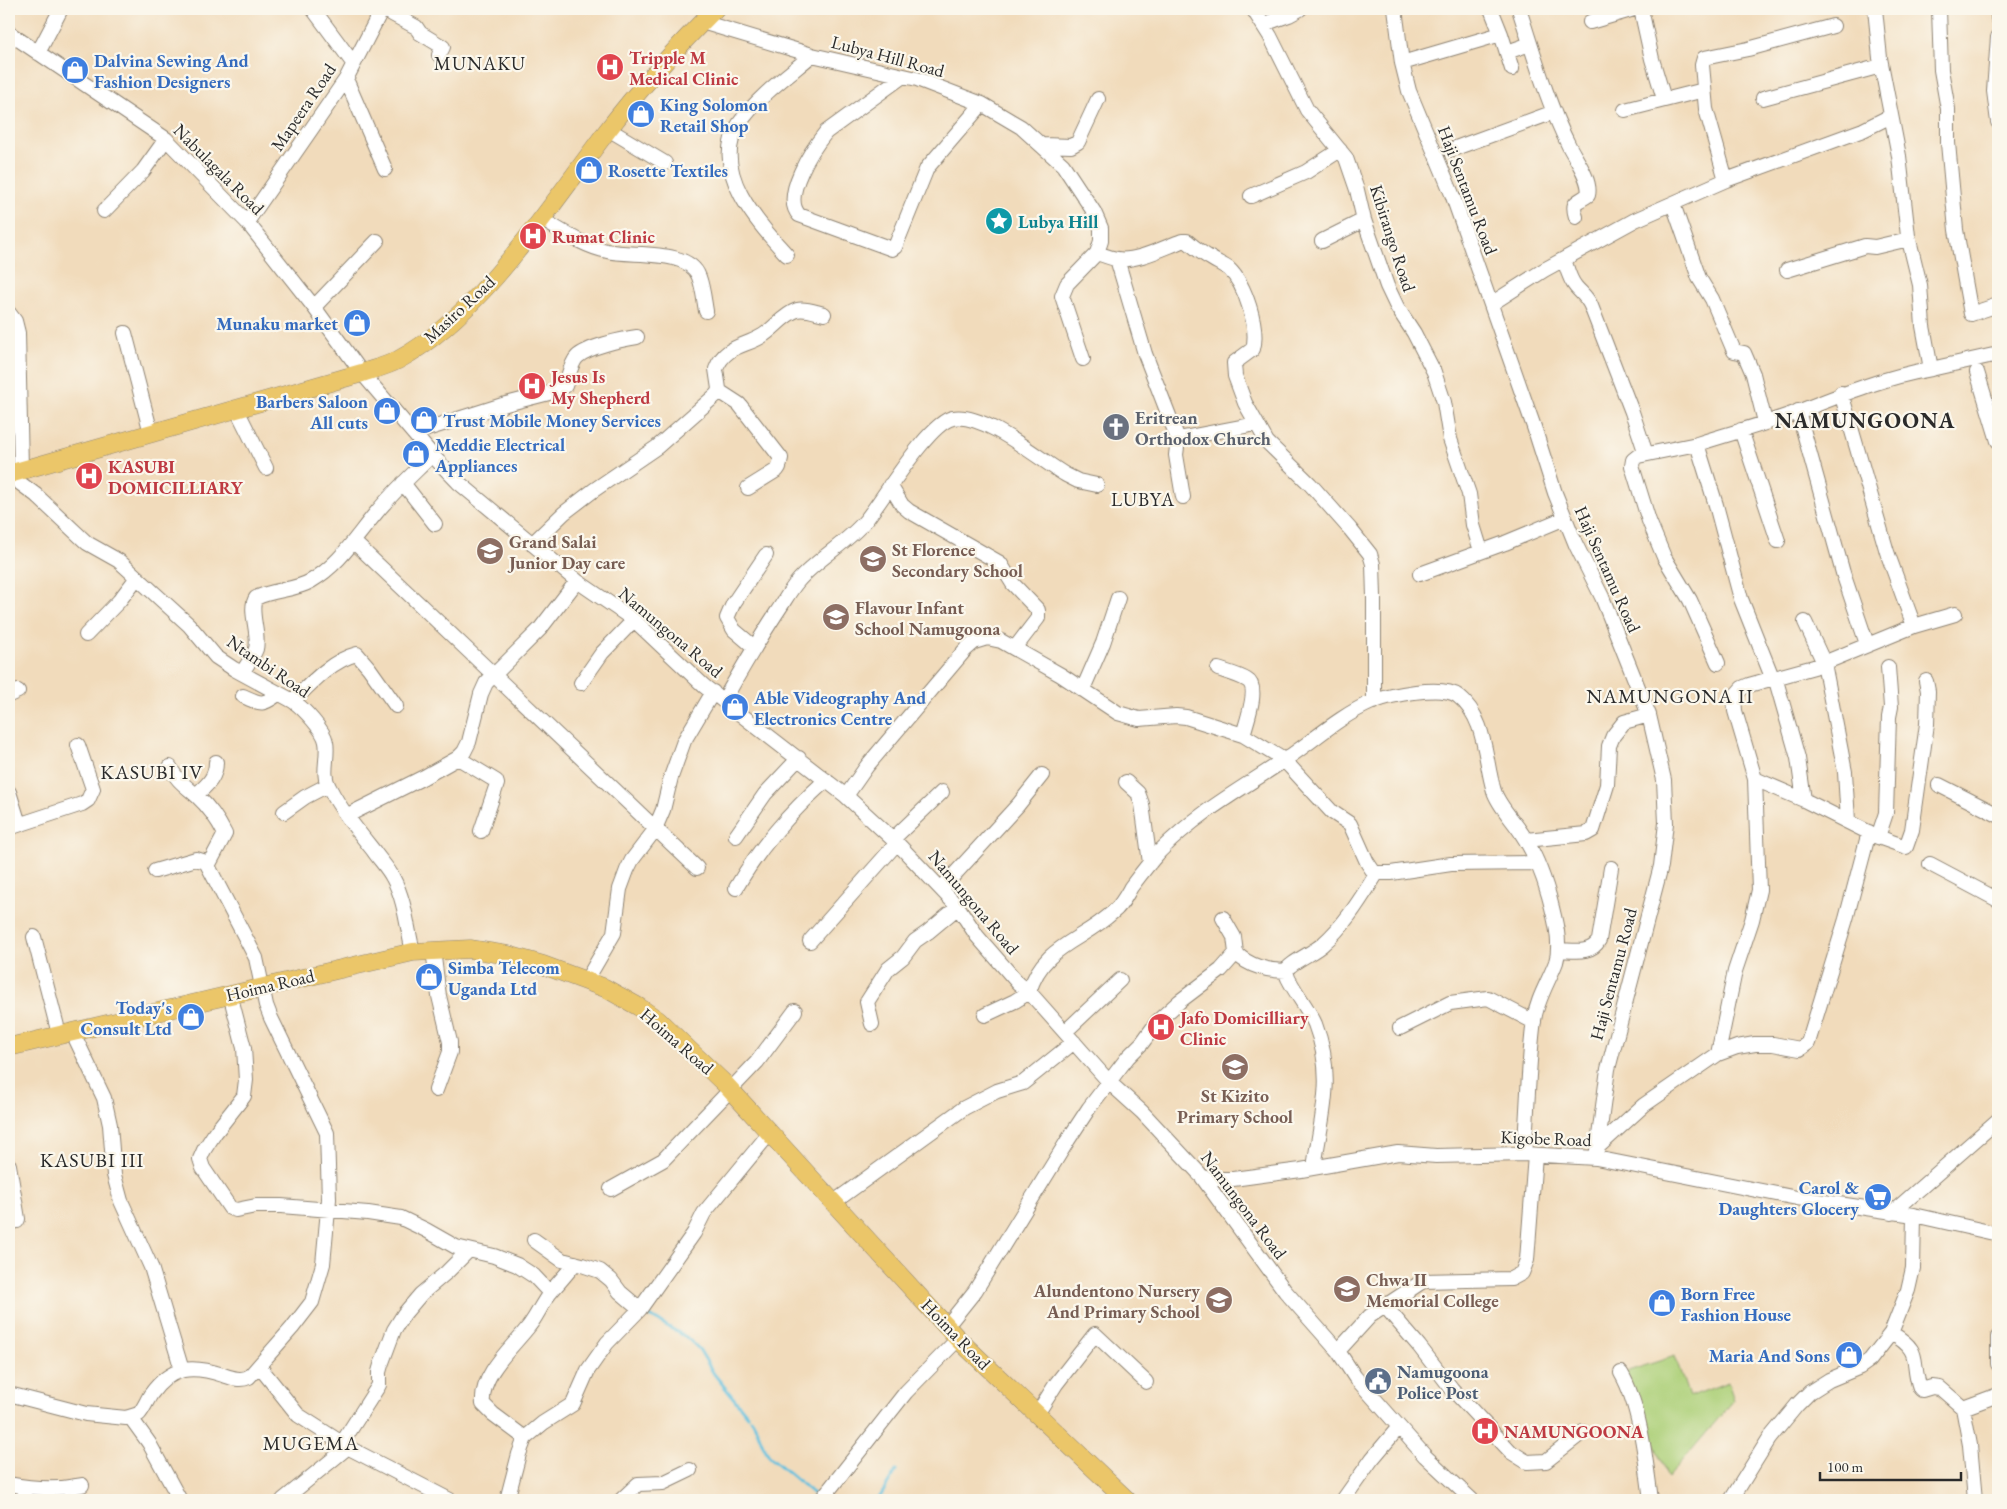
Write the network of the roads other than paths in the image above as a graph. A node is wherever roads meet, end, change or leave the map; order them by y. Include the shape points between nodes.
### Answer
1 (61, 9) edge
2 (313, 9) edge
3 (382, 9) edge
4 (715, 9) edge
5 (1252, 9) edge
6 (1300, 9) edge
7 (1395, 9) edge
8 (1491, 9) edge
9 (1519, 9) edge
10 (1634, 9) edge
11 (1641, 9) edge
12 (1875, 9) edge
13 (1939, 9) edge
14 (1998, 9) edge
15 (1998, 18) edge
16 (702, 22) junction
17 (1590, 22) dead end
18 (1264, 24) junction
19 (1833, 26) dead end
20 (9, 34) edge
21 (1500, 34) junction
22 (1998, 37) edge
23 (1530, 44) junction
24 (1507, 52) junction
25 (38, 53) junction
26 (439, 55) dead end
27 (812, 55) junction
28 (1402, 63) junction
29 (353, 64) junction
30 (1881, 66) junction
31 (1512, 69) dead end
32 (903, 76) junction
33 (346, 79) junction
34 (1704, 90) junction
35 (1763, 98) dead end
36 (1098, 99) dead end
37 (1664, 99) junction
38 (982, 104) junction
39 (1625, 110) dead end
40 (1554, 112) junction
41 (1891, 116) junction
42 (1998, 122) edge
43 (608, 129) junction
44 (166, 139) junction
45 (1043, 145) junction
46 (1340, 150) junction
47 (1450, 150) dead end
48 (665, 163) dead end
49 (385, 169) dead end
50 (1726, 180) junction
51 (1251, 196) dead end
52 (1673, 204) junction
53 (104, 211) dead end
54 (1576, 217) dead end
55 (541, 219) junction
56 (1364, 220) junction
57 (247, 222) junction
58 (1909, 239) junction
59 (1322, 241) dead end
60 (377, 242) dead end
61 (1097, 253) junction
62 (787, 256) dead end
63 (1117, 259) junction
64 (1564, 259) junction
65 (1786, 270) dead end
66 (1491, 304) junction
67 (1998, 305) edge
68 (314, 307) junction
69 (706, 311) dead end
70 (9, 313) edge
71 (824, 314) dead end
72 (124, 333) dead end
73 (637, 337) dead end
74 (1998, 354) edge
75 (1083, 359) dead end
76 (1931, 369) junction
77 (1977, 372) dead end
78 (362, 373) junction
79 (719, 391) junction
80 (1841, 394) junction
81 (236, 408) junction
82 (1798, 411) junction
83 (1765, 422) junction
84 (1256, 424) junction
85 (1741, 430) junction
86 (151, 433) junction
87 (414, 433) junction
88 (1178, 440) junction
89 (1998, 442) edge
90 (1697, 444) junction
91 (1646, 454) junction
92 (432, 455) junction
93 (266, 468) dead end
94 (13, 473) edge
95 (404, 483) junction
96 (890, 485) junction
97 (1097, 485) dead end
98 (748, 488) dead end
99 (1183, 498) dead end
100 (1565, 518) junction
101 (435, 524) dead end
102 (1778, 541) dead end
103 (354, 542) junction
104 (532, 544) junction
105 (1481, 551) junction
106 (766, 555) dead end
107 (1420, 574) dead end
108 (136, 579) junction
109 (577, 581) junction
110 (1118, 598) dead end
111 (1955, 614) dead end
112 (634, 620) junction
113 (1805, 622) dead end
114 (1914, 626) junction
115 (86, 635) dead end
116 (1867, 644) junction
117 (754, 647) junction
118 (1015, 648) junction
119 (464, 650) dead end
120 (1824, 663) junction
121 (1718, 664) dead end
122 (1888, 667) dead end
123 (1218, 669) dead end
124 (242, 673) junction
125 (1774, 677) junction
126 (1926, 681) dead end
127 (486, 683) junction
128 (581, 683) dead end
129 (1082, 689) junction
130 (278, 694) junction
131 (243, 696) dead end
132 (719, 696) junction
133 (293, 701) junction
134 (1374, 702) junction
135 (396, 706) dead end
136 (1649, 716) junction
137 (1243, 735) junction
138 (78, 745) dead end
139 (458, 758) junction
140 (799, 758) junction
141 (1284, 760) junction
142 (216, 762) dead end
143 (170, 767) dead end
144 (1042, 775) dead end
145 (826, 780) junction
146 (1755, 780) junction
147 (1126, 782) dead end
148 (328, 785) junction
149 (1939, 785) dead end
150 (9, 792) edge
151 (942, 792) dead end
152 (196, 795) junction
153 (846, 796) junction
154 (1804, 800) junction
155 (284, 812) dead end
156 (348, 815) junction
157 (1998, 815) edge
158 (1848, 820) junction
159 (14, 826) edge
160 (481, 831) dead end
161 (1874, 834) junction
162 (736, 836) dead end
163 (1526, 840) junction
164 (895, 841) junction
165 (1150, 863) junction
166 (1536, 863) junction
167 (209, 864) junction
168 (1930, 864) dead end
169 (697, 868) dead end
170 (1611, 868) dead end
171 (154, 871) dead end
172 (1377, 873) junction
173 (736, 888) dead end
174 (940, 889) junction
175 (1998, 900) edge
176 (958, 907) junction
177 (1223, 918) dead end
178 (34, 937) dead end
179 (810, 941) dead end
180 (432, 950) junction
181 (1558, 950) junction
182 (413, 952) junction
183 (1236, 953) junction
184 (1286, 971) junction
185 (1120, 980) dead end
186 (586, 981) junction
187 (263, 986) junction
188 (1029, 992) junction
189 (230, 994) junction
190 (795, 1011) dead end
191 (985, 1015) dead end
192 (1534, 1022) junction
193 (872, 1024) dead end
194 (1400, 1028) dead end
195 (66, 1033) junction
196 (1069, 1037) junction
197 (9, 1046) edge
198 (1718, 1054) junction
199 (1110, 1083) junction
200 (436, 1090) dead end
201 (731, 1090) junction
202 (1998, 1120) edge
203 (769, 1134) junction
204 (1597, 1152) junction
205 (1530, 1155) junction
206 (9, 1165) edge
207 (1314, 1168) junction
208 (1199, 1174) junction
209 (611, 1189) dead end
210 (834, 1202) junction
211 (328, 1209) junction
212 (1892, 1213) junction
213 (1914, 1216) junction
214 (9, 1222) edge
215 (1998, 1234) edge
216 (534, 1240) dead end
217 (468, 1251) junction
218 (574, 1263) junction
219 (550, 1293) junction
220 (1384, 1305) junction
221 (640, 1309) junction
222 (953, 1332) junction
223 (1891, 1333) junction
224 (1998, 1337) edge
225 (1338, 1351) junction
226 (1998, 1364) edge
227 (259, 1366) junction
228 (182, 1370) junction
229 (1621, 1372) dead end
230 (1146, 1382) dead end
231 (9, 1394) edge
232 (1998, 1395) edge
233 (1963, 1408) junction
234 (1037, 1414) junction
235 (131, 1418) junction
236 (1399, 1427) junction
237 (1583, 1432) dead end
238 (525, 1438) junction
239 (345, 1445) junction
240 (690, 1470) dead end
241 (9, 1484) edge
242 (82, 1485) dead end
243 (25, 1494) edge
244 (180, 1500) edge
245 (282, 1500) edge
246 (450, 1500) edge
247 (510, 1500) edge
248 (621, 1500) edge
249 (821, 1500) edge
250 (1127, 1500) edge
251 (1343, 1500) edge
252 (1472, 1500) edge
253 (1651, 1500) edge
254 (1731, 1500) edge
255 (1974, 1500) edge

1 - 25 street
2 - 29 street
3 - 26 street via 416,27 443,47
3 - 29 street, Mapeera Road
4 - 16 main road, Masiro Road
5 - 18 street, Kibirango Road
6 - 18 street
7 - 28 street, Haji Sentamu Road
8 - 21 street
9 - 23 street
10 - 17 street
11 - 37 street
12 - 30 street
13 - 67 street via 1956,230 1971,314
14 - 15 street
16 - 27 street, Lubya Hill Road
16 - 43 main road, Masiro Road
18 - 46 street, Kibirango Road via 1307,110
19 - 34 street via 1748,49 1706,56 1702,61
20 - 25 street, Nabulagala Road
21 - 24 street
21 - 28 street
22 - 42 street via 1994,91
23 - 24 street
23 - 40 street
24 - 31 street
25 - 44 street, Nabulagala Road
27 - 32 street, Lubya Hill Road
27 - 62 street via 755,104 738,125 730,148 730,162 745,202 758,223
28 - 66 street, Haji Sentamu Road via 1409,91 1452,194
29 - 33 street, Mapeera Road
30 - 35 street
30 - 41 street
32 - 38 street, Lubya Hill Road
32 - 38 street via 826,132 816,144 796,187 794,206 799,215 892,249 926,168
33 - 49 street
33 - 57 street, Mapeera Road
34 - 37 street
34 - 50 street via 1711,130
36 - 45 street via 1078,142 1071,146
37 - 39 street
38 - 45 street, Lubya Hill Road via 1021,127
40 - 47 street
40 - 54 street via 1589,191 1588,195 1576,201
41 - 50 street via 1863,130
41 - 58 street
43 - 48 street
43 - 55 main road, Masiro Road
44 - 53 street via 144,171
44 - 57 street, Nabulagala Road
45 - 61 street, Lubya Hill Road via 1063,165 1094,212 1101,235
46 - 51 street via 1306,172
46 - 56 street, Kibirango Road via 1352,173
50 - 52 street
52 - 64 street via 1635,220
52 - 83 street via 1700,278 1734,351 1744,353 1753,374
55 - 69 street via 577,241 606,251 672,257 685,262 699,276
55 - 78 main road, Masiro Road via 489,282 446,326 396,361
56 - 59 street
56 - 105 street, Kibirango Road via 1386,286 1434,372 1444,402 1450,439 1470,494 1473,525
57 - 68 street, Nabulagala Road
58 - 65 street via 1857,248
58 - 76 street via 1920,285
60 - 68 street
61 - 63 street
61 - 75 street via 1062,292
63 - 84 street via 1146,254 1184,241 1230,270 1246,297 1252,315 1254,346 1236,360 1234,366 1238,388
63 - 88 street via 1145,354
64 - 66 street
64 - 91 street via 1571,280 1591,306
66 - 100 street, Haji Sentamu Road
68 - 78 street, Nabulagala Road
70 - 94 street via 18,333
71 - 79 street via 805,309 789,314 762,337 725,354 716,368
72 - 86 street
73 - 87 street via 577,357 565,386 553,392
74 - 76 street
76 - 80 street
77 - 89 street
78 - 81 main road, Masiro Road
78 - 87 street, Namungona Road
79 - 98 street via 739,404 780,458 777,470
79 - 104 street via 656,447 564,513
80 - 82 street
80 - 114 street via 1887,552
81 - 86 main road, Masiro Road
81 - 93 street
82 - 83 street
82 - 116 street via 1843,573
83 - 85 street
84 - 88 street
84 - 134 street via 1267,442 1310,484 1370,554 1374,597
85 - 90 street
85 - 102 street
86 - 94 main road, Masiro Road
87 - 92 street, Namungona Road
88 - 99 street via 1176,455
90 - 91 street
90 - 125 street via 1741,599
91 - 121 street via 1635,458 1632,466 1650,521 1668,565 1690,600
92 - 95 street
92 - 104 street, Namungona Road via 458,482
94 - 108 street, Ntambi Road via 87,543 119,561
95 - 101 street
95 - 103 street
96 - 97 street via 941,424 959,417 990,426 1066,475
96 - 117 street via 850,538 798,581
96 - 118 street via 902,505 910,511 1000,563 1013,584 1038,610 1038,618
100 - 105 street
100 - 136 street, Haji Sentamu Road via 1602,597
103 - 124 street via 338,561 311,581 256,598 253,608 256,650
103 - 169 street
104 - 109 street, Namungona Road
105 - 107 street
106 - 117 street via 727,618 734,630
108 - 115 street
108 - 124 street, Ntambi Road via 189,625 216,656
109 - 112 street, Namungona Road
109 - 127 street via 540,629
110 - 129 street via 1103,643
111 - 114 street
112 - 128 street via 602,653
112 - 132 street, Namungona Road via 697,680
113 - 120 street
114 - 116 street
116 - 120 street
117 - 132 street
118 - 129 street
118 - 153 street via 987,638 974,642 867,766
119 - 127 street
120 - 125 street
120 - 158 street via 1845,772
122 - 161 street via 1891,708 1886,813
123 - 137 street via 1252,684 1252,701
124 - 130 street, Ntambi Road
125 - 146 street via 1742,688 1734,697
125 - 154 street via 1798,758
126 - 161 street via 1927,724 1912,830 1906,847
127 - 139 street via 470,742
129 - 137 street via 1131,718 1186,717
130 - 131 street via 264,703
130 - 133 street, Ntambi Road
132 - 140 street, Namungona Road
132 - 186 street via 684,741 654,831 632,860 620,889 614,933
133 - 135 street via 324,673 345,658 357,654
133 - 148 street, Ntambi Road via 325,736
134 - 141 street via 1337,721
134 - 163 street via 1419,692 1444,691 1462,700 1480,727 1496,796
136 - 163 street via 1624,722 1613,736 1609,746 1607,786 1593,830 1580,835
136 - 204 street, Haji Sentamu Road via 1664,780 1665,846 1608,1069
137 - 141 street
138 - 159 street via 93,789 88,800
139 - 156 street
139 - 160 street via 497,784
140 - 145 street, Namungona Road
140 - 162 street via 765,794
141 - 165 street via 1202,814
141 - 172 street via 1332,812 1350,824 1367,862
142 - 152 street via 211,782
143 - 152 street via 182,784
144 - 174 street
145 - 153 street, Namungona Road
145 - 173 street via 764,844
146 - 154 street
146 - 198 street via 1758,890 1737,964
147 - 165 street via 1138,793 1142,804
148 - 155 street
148 - 156 street, Ntambi Road
149 - 157 street
150 - 159 street
151 - 164 street
152 - 167 street via 221,824 225,834
153 - 164 street, Namungona Road
154 - 158 street
156 - 182 street, Ntambi Road via 393,877
158 - 161 street
161 - 198 street via 1808,1043 1800,1049 1755,1044
163 - 166 street
164 - 174 street, Namungona Road
164 - 179 street
165 - 188 street via 1111,915 1045,961
166 - 172 street via 1451,864
166 - 181 street via 1550,900
167 - 171 street via 196,859
167 - 187 street via 256,958
168 - 175 street
170 - 181 street via 1596,945 1588,950
172 - 184 street via 1334,934
174 - 176 street, Namungona Road
176 - 188 street, Namungona Road via 977,936
176 - 193 street via 914,941 903,957 888,969 867,1002
177 - 183 street via 1234,937
178 - 195 street
180 - 182 main road, Hoima Road
180 - 186 main road, Hoima Road via 492,952
180 - 200 street via 450,1042 450,1052
181 - 192 street
182 - 187 main road, Hoima Road
183 - 184 street via 1257,966
183 - 199 street via 1221,970 1158,1021
184 - 207 street via 1314,1024 1324,1056 1324,1113
185 - 196 street
186 - 201 main road, Hoima Road via 623,997 658,1020
187 - 189 main road, Hoima Road
187 - 211 street via 266,1005 278,1035 327,1133
188 - 191 street
188 - 196 street, Namungona Road
189 - 195 main road, Hoima Road
189 - 211 street via 244,1048 244,1096 211,1138 200,1162 233,1210 261,1206
190 - 201 street via 757,1062
192 - 194 street via 1488,998 1450,1003
192 - 205 street
195 - 197 main road, Hoima Road
195 - 228 street via 104,1098 114,1174 121,1201 151,1267
196 - 199 street, Namungona Road
196 - 210 street via 1023,1083 997,1091 964,1108
198 - 204 street via 1644,1105
199 - 208 street, Namungona Road via 1142,1112
199 - 222 street via 1068,1140
201 - 203 main road, Hoima Road
201 - 209 street via 664,1160
202 - 212 street
203 - 210 main road, Hoima Road
203 - 221 street via 704,1213 694,1233
204 - 205 street, Kigobe Road
204 - 212 street, Kigobe Road via 1797,1198
205 - 207 street, Kigobe Road via 1398,1153
205 - 220 street via 1527,1260 1522,1273 1511,1279 1423,1281
206 - 214 street via 18,1218
207 - 208 street, Kigobe Road via 1233,1179 1206,1179
208 - 225 street, Namungona Road via 1285,1291
210 - 222 main road, Hoima Road
211 - 217 street via 401,1218
211 - 227 street via 323,1264 312,1302
212 - 213 street, Kigobe Road
213 - 215 street, Kigobe Road
213 - 223 street via 1913,1268
216 - 218 street via 562,1260
217 - 219 street via 517,1265 534,1276
217 - 239 street via 404,1314 394,1330 381,1365 380,1385
218 - 219 street
218 - 221 street via 600,1271
219 - 238 street via 531,1324 504,1353 491,1373 483,1400 493,1414
220 - 225 street
220 - 237 street via 1452,1389 1511,1452 1527,1462 1546,1461
221 - 238 street via 588,1370 572,1404
222 - 234 main road, Hoima Road
222 - 249 street
223 - 233 street via 1911,1349 1920,1388 1940,1388
223 - 254 street via 1870,1360 1829,1380 1797,1405 1768,1439
224 - 226 street
225 - 236 street, Namungona Road via 1355,1377
227 - 228 street via 249,1377 239,1380 204,1370
227 - 239 street via 298,1415
228 - 235 street via 171,1373 150,1395 139,1414
229 - 253 street via 1633,1402
230 - 234 street via 1095,1334
231 - 235 street via 86,1414
232 - 233 street
233 - 255 street via 1970,1445
234 - 250 main road, Hoima Road
235 - 244 street via 149,1443
236 - 251 street
236 - 252 street, Namungona Road
238 - 247 street via 518,1454
239 - 245 street
239 - 246 street
240 - 248 street via 663,1483 634,1486
241 - 243 street
242 - 243 street

